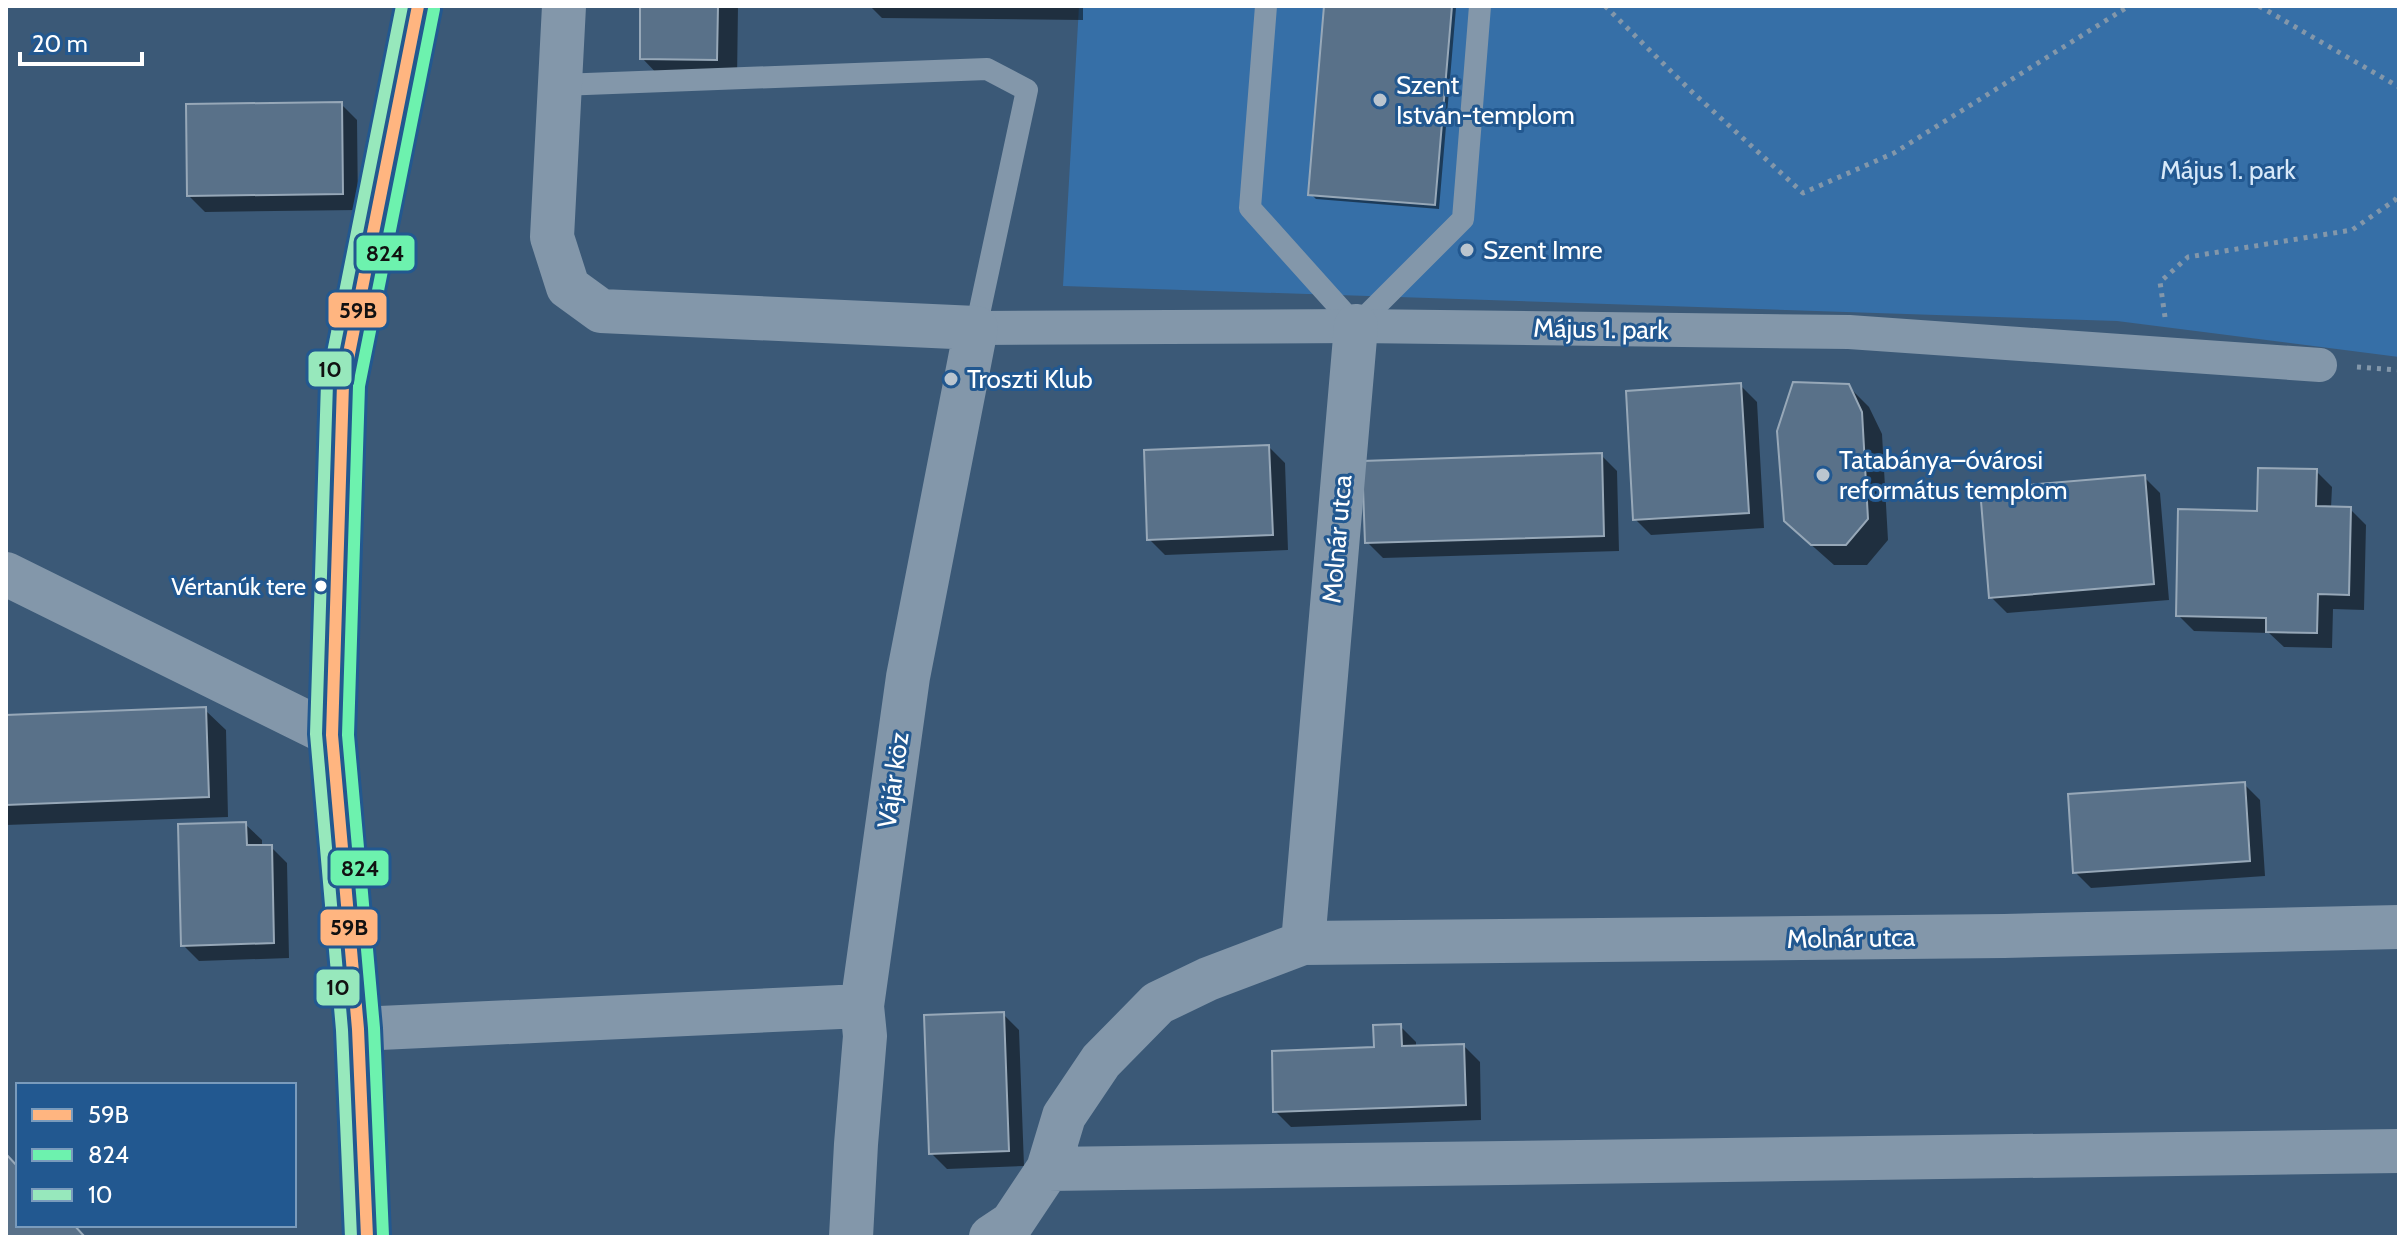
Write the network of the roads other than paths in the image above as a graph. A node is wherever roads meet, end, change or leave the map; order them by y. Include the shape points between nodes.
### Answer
1 (418, 6) edge
2 (564, 6) edge
3 (1266, 6) edge
4 (1480, 6) edge
5 (560, 85) junction
6 (1356, 326) junction
7 (976, 328) junction
8 (2320, 365) dead end
9 (6, 574) edge
10 (332, 735) junction
11 (2399, 927) edge
12 (1303, 943) junction
13 (862, 1006) junction
14 (358, 1029) junction
15 (2399, 1151) edge
16 (1048, 1169) junction
17 (367, 1237) edge
18 (851, 1237) edge
19 (991, 1237) edge

1 - 10 street via 343,384
2 - 5 street
3 - 6 lane via 1250,208
4 - 6 lane via 1463,219
5 - 7 street via 552,237 568,287 601,311
5 - 7 lane via 987,69 1027,90
6 - 7 street, Május 1. park
6 - 8 street, Május 1. park via 1849,332
6 - 12 street, Molnár utca
7 - 13 street, Vájár köz via 908,677
9 - 10 street
10 - 14 street
11 - 12 street, Molnár utca
12 - 16 street, Molnár utca via 1158,1003 1101,1061 1064,1116
13 - 14 street
13 - 18 street, Vájár köz via 865,1036
14 - 17 street
15 - 16 street
16 - 19 street, Molnár utca via 1012,1223

